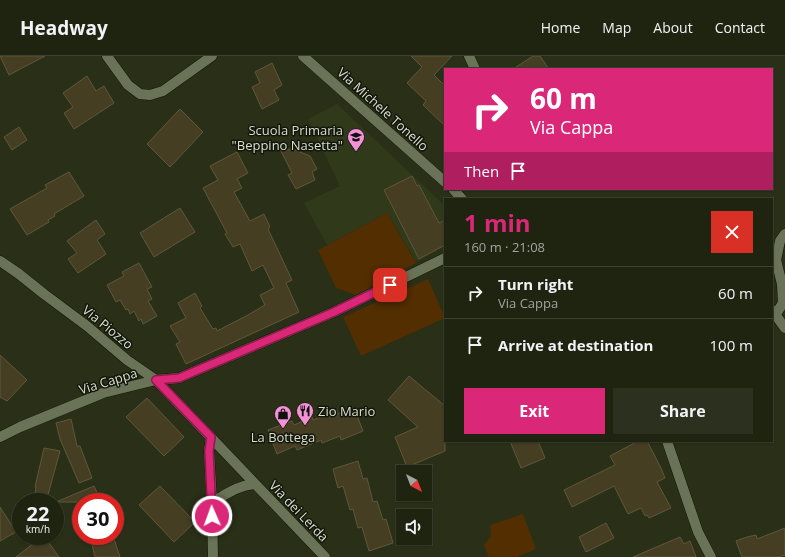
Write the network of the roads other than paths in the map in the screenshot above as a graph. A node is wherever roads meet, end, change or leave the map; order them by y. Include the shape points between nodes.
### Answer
1 (107, 56) edge
2 (212, 56) edge
3 (303, 56) edge
4 (469, 56) edge
5 (474, 68) edge
6 (444, 181) edge
7 (454, 190) edge
8 (461, 198) edge
9 (785, 234) edge
10 (444, 258) edge
11 (0, 261) edge
12 (774, 312) edge
13 (785, 328) edge
14 (156, 380) junction
15 (211, 437) junction
16 (0, 438) edge
17 (667, 442) edge
18 (254, 484) junction
19 (212, 502) junction
20 (213, 557) edge
21 (325, 557) edge
22 (711, 557) edge

1 - 2 street via 128,85 140,94 150,95 163,91
3 - 6 street, Via Michele Tonello
4 - 5 street
7 - 8 street
9 - 12 street via 780,241 776,260 782,284 783,303
10 - 14 street, Via Cappa via 334,312 179,378
11 - 14 street, Via Piozzo
12 - 13 street
14 - 15 street, Via Piozzo
14 - 16 street, Via Cappa via 103,393 20,427
15 - 18 street, Via dei Lerda
15 - 19 street via 209,451
17 - 22 street via 698,532
18 - 19 street, Via dei Lerda via 232,490
18 - 21 street, Via dei Lerda
19 - 20 street

